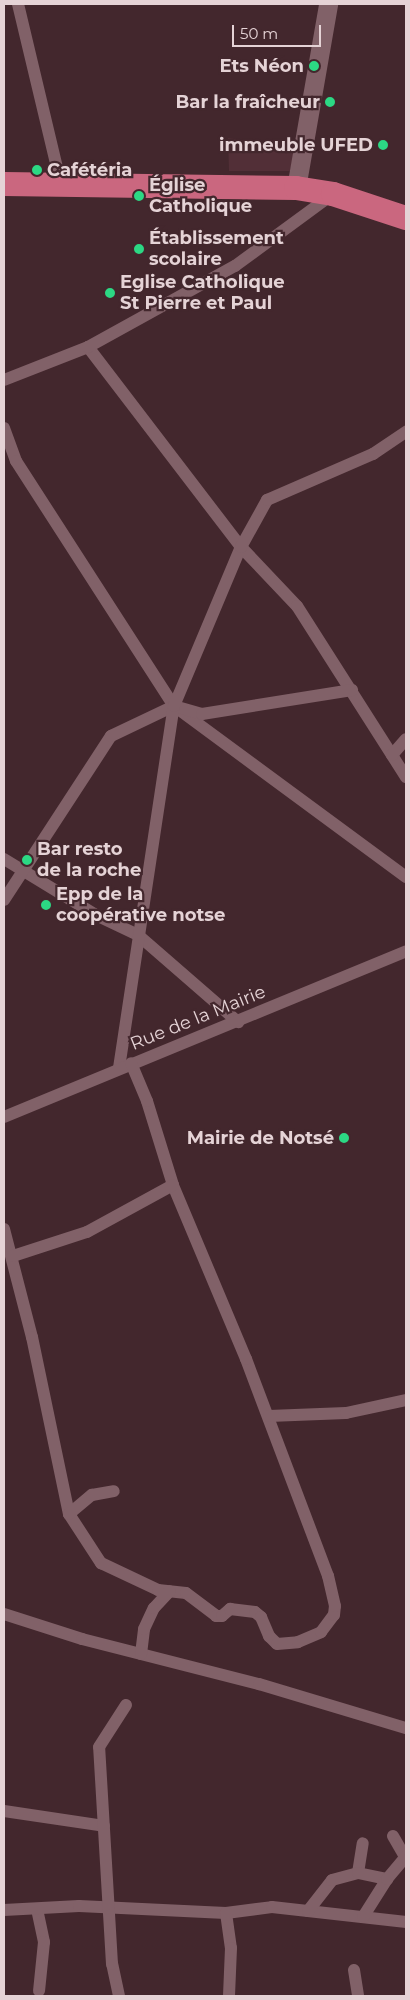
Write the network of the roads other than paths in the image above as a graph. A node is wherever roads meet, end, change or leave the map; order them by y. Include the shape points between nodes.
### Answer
1 (18, 4) edge
2 (328, 4) edge
3 (4, 184) edge
4 (61, 184) junction
5 (296, 188) junction
6 (333, 194) junction
7 (406, 218) edge
8 (88, 348) junction
9 (4, 380) edge
10 (4, 428) edge
11 (406, 432) edge
12 (241, 547) junction
13 (352, 690) junction
14 (174, 706) junction
15 (406, 739) edge
16 (392, 755) junction
17 (406, 777) edge
18 (4, 859) edge
19 (24, 868) junction
20 (406, 877) edge
21 (4, 900) edge
22 (138, 935) junction
23 (406, 951) edge
24 (238, 1022) junction
25 (125, 1065) junction
26 (4, 1117) edge
27 (173, 1185) junction
28 (4, 1229) edge
29 (12, 1256) junction
30 (406, 1400) edge
31 (269, 1416) junction
32 (114, 1491) dead end
33 (69, 1514) junction
34 (170, 1591) junction
35 (4, 1614) edge
36 (141, 1654) junction
37 (126, 1706) dead end
38 (406, 1728) edge
39 (4, 1811) edge
40 (104, 1826) junction
41 (393, 1836) dead end
42 (363, 1843) dead end
43 (406, 1857) edge
44 (358, 1873) junction
45 (386, 1879) junction
46 (109, 1907) junction
47 (37, 1909) junction
48 (4, 1910) edge
49 (308, 1911) junction
50 (226, 1913) junction
51 (363, 1917) junction
52 (406, 1922) edge
53 (354, 1970) dead end
54 (39, 1991) dead end
55 (119, 1996) edge
56 (229, 1996) edge
57 (358, 1996) edge

1 - 4 street
2 - 5 main road
3 - 4 highway
4 - 5 highway
5 - 6 highway
6 - 7 highway
6 - 8 street via 235,266
8 - 9 street
8 - 12 street
10 - 14 street via 16,461
11 - 12 street via 373,454 267,500
12 - 13 street via 297,606
12 - 14 street
13 - 14 street via 202,714
13 - 16 street
14 - 19 street via 111,736
14 - 20 street
14 - 22 street
15 - 16 street
16 - 17 street
18 - 19 street
19 - 21 street
19 - 22 street via 94,914
22 - 24 street
22 - 25 street
23 - 24 street, Rue de la Mairie
24 - 25 street, Rue de la Mairie
25 - 26 street, Rue de la Mairie
25 - 27 street via 147,1101
27 - 29 street via 87,1232
27 - 31 street
28 - 29 street
29 - 33 street
30 - 31 street via 346,1413
31 - 34 street via 328,1576 334,1615 316,1635 298,1642 277,1644 255,1612 230,1609 216,1616 186,1593
32 - 33 street via 92,1495
33 - 34 street via 100,1563 158,1590
34 - 36 street via 154,1608 144,1629
35 - 36 street
36 - 38 street via 259,1684
37 - 40 street via 99,1747
39 - 40 street
40 - 46 street
41 - 43 street
42 - 44 street
43 - 45 street
44 - 45 street
44 - 49 street via 332,1880
45 - 51 street
46 - 47 street
46 - 50 street
46 - 55 street via 112,1964
47 - 48 street
47 - 54 street via 44,1942
49 - 50 street via 272,1907
49 - 51 street
50 - 56 street via 231,1948
51 - 52 street
53 - 57 street

